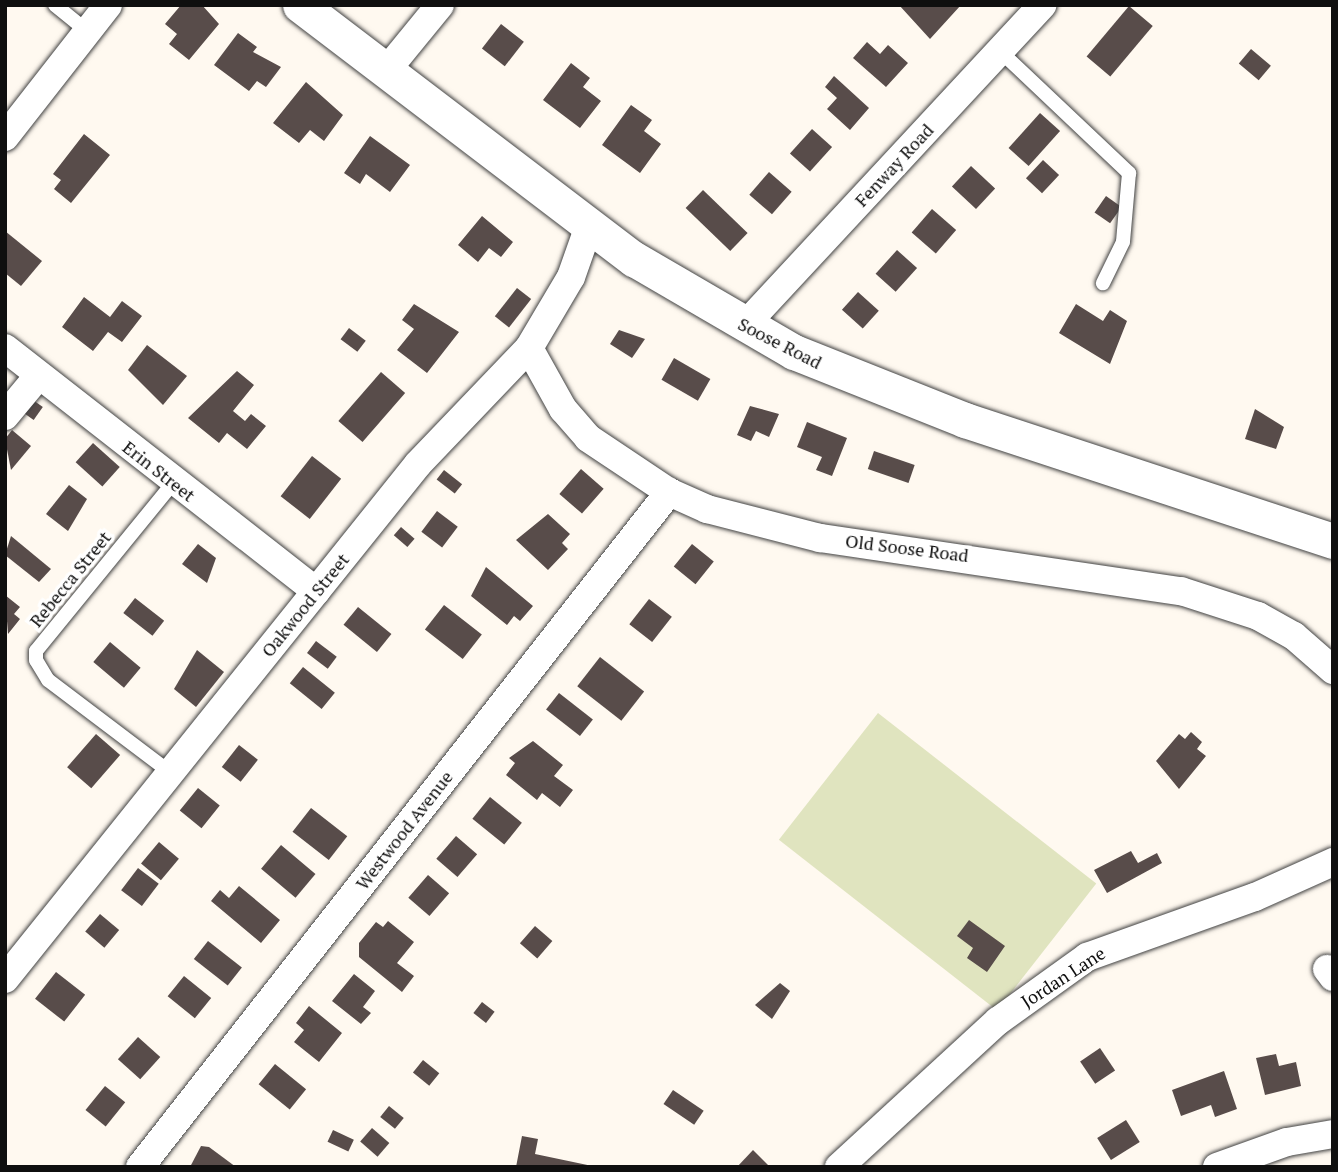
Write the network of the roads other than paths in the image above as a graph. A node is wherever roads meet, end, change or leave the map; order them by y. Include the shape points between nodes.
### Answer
1 (55, 5) edge
2 (108, 5) edge
3 (300, 5) edge
4 (440, 5) edge
5 (1042, 5) edge
6 (88, 31) junction
7 (1000, 51) junction
8 (386, 71) junction
9 (5, 137) edge
10 (589, 226) junction
11 (1103, 283) dead end
12 (745, 325) junction
13 (5, 348) edge
14 (529, 348) junction
15 (39, 375) junction
16 (5, 416) edge
17 (173, 483) junction
18 (669, 492) junction
19 (1333, 541) edge
20 (316, 591) junction
21 (1333, 670) edge
22 (171, 773) junction
23 (1333, 862) edge
24 (5, 979) edge
25 (1333, 1134) edge
26 (140, 1167) edge
27 (839, 1167) edge
28 (1217, 1167) edge

1 - 6 lane
2 - 6 street
3 - 8 street, Soose Road
4 - 8 street
5 - 7 street, Fenway Road
6 - 9 street
7 - 11 lane via 1129,173 1123,242
7 - 12 street, Fenway Road
8 - 10 street, Soose Road
10 - 12 street, Soose Road
10 - 14 street, Oakwood Street via 571,276
12 - 19 street, Soose Road via 861,382
13 - 15 street, Erin Street
14 - 18 street, Old Soose Road via 576,427
14 - 20 street, Oakwood Street via 466,409
15 - 16 street
15 - 17 street, Erin Street
17 - 20 street, Erin Street
17 - 22 lane, Rebecca Street via 36,651 48,680
18 - 21 street, Old Soose Road via 758,527 1138,582 1227,603 1294,636
18 - 26 street, Westwood Avenue
20 - 22 street, Oakwood Street
22 - 24 street, Oakwood Street
23 - 27 street, Jordan Lane via 1255,897 1087,957 998,1021
25 - 28 street via 1287,1142

